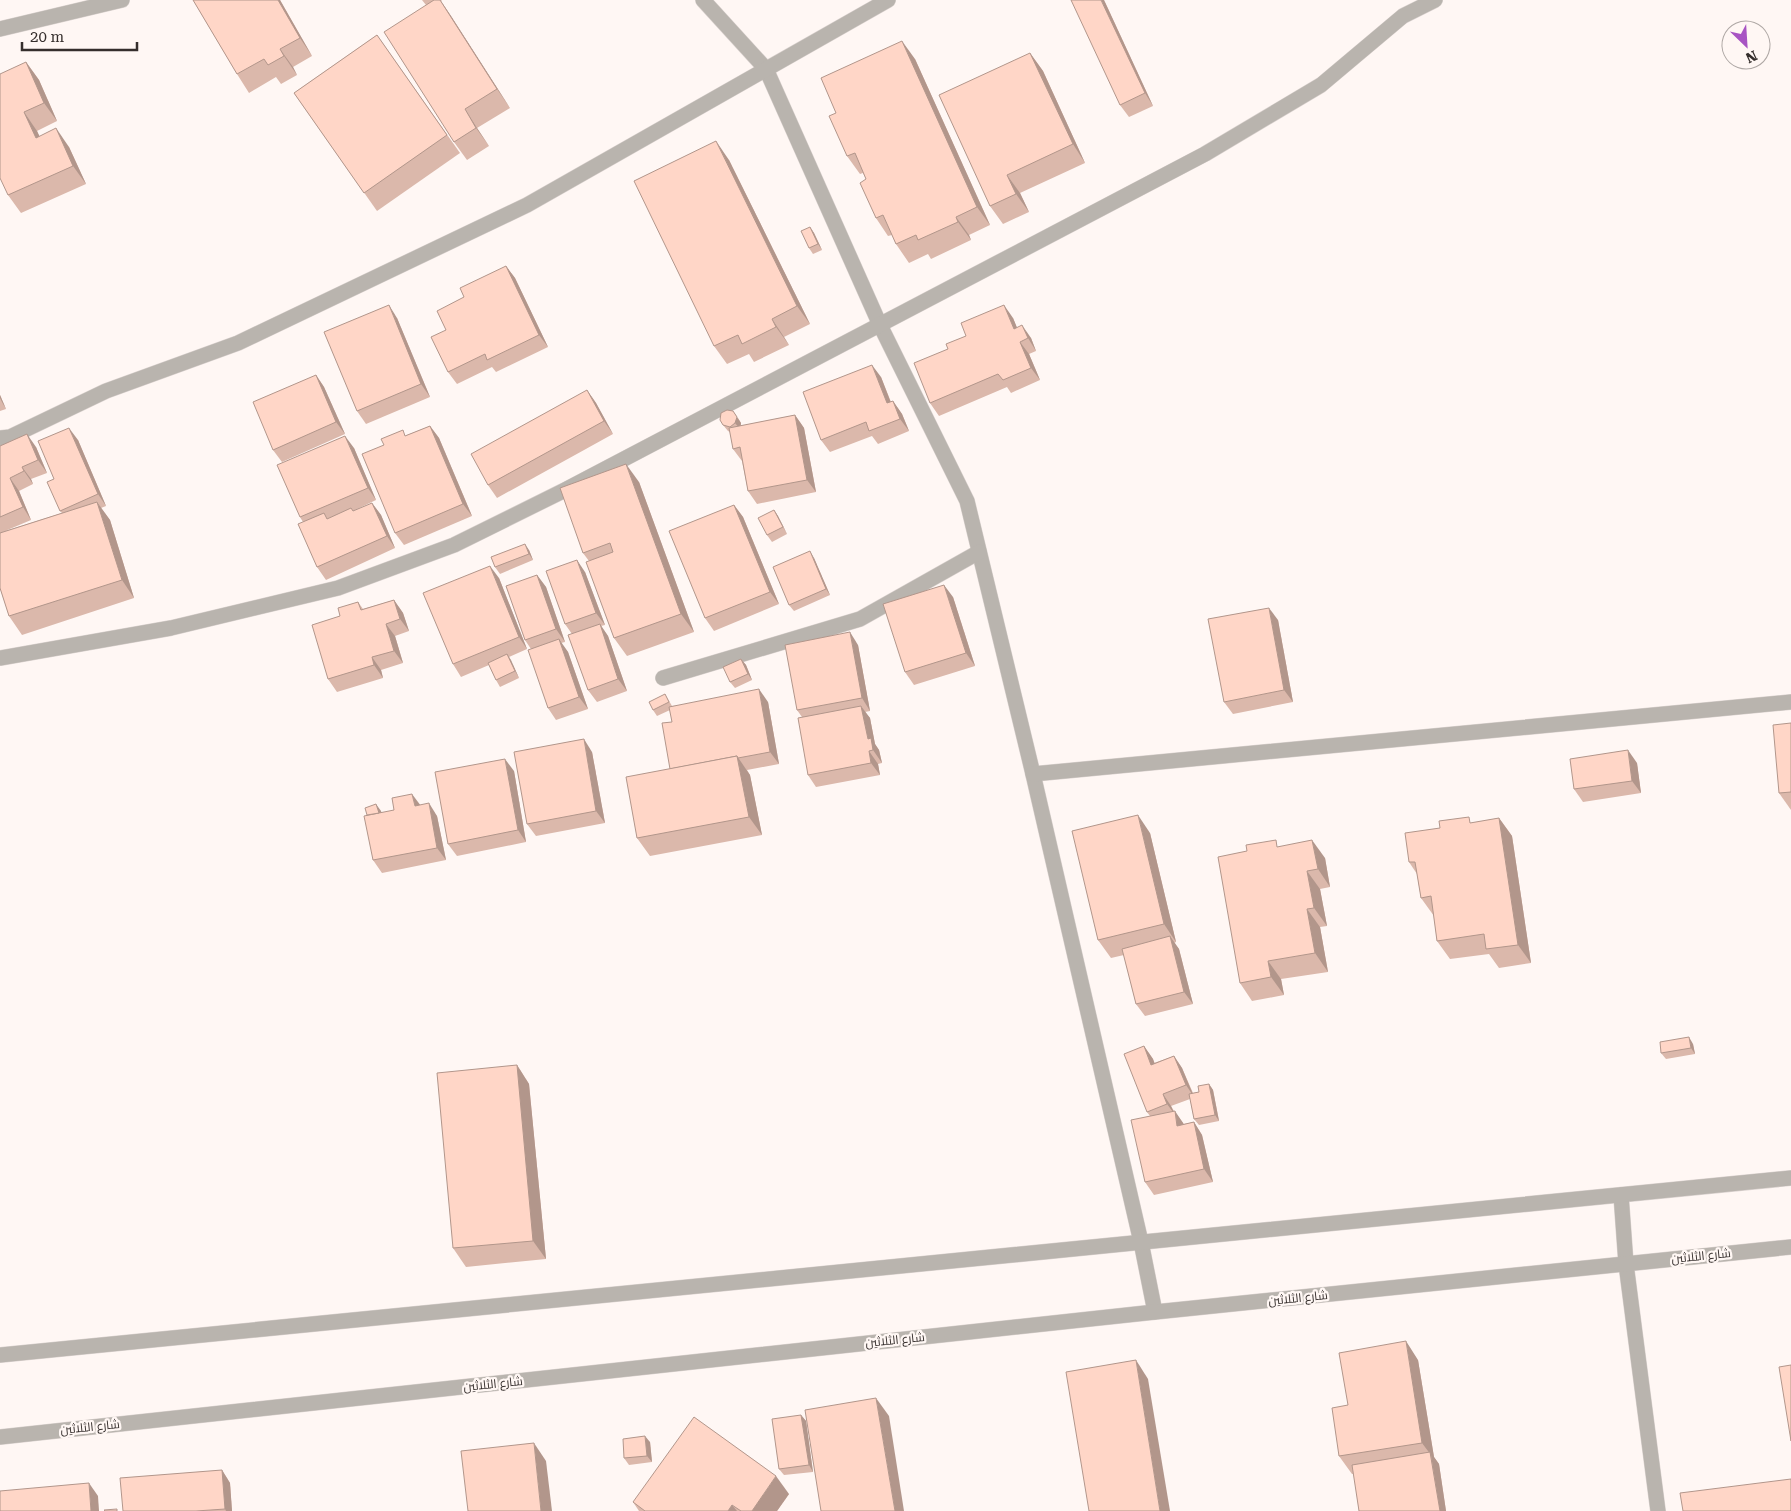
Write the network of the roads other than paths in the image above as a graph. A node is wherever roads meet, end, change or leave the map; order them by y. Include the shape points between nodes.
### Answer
1 (122, 0) edge
2 (703, 0) edge
3 (888, 0) edge
4 (1435, 0) edge
5 (0, 29) edge
6 (766, 69) junction
7 (880, 325) junction
8 (0, 438) edge
9 (979, 552) junction
10 (1, 659) edge
11 (663, 678) dead end
12 (1791, 702) edge
13 (1033, 774) junction
14 (1791, 1178) edge
15 (1622, 1194) junction
16 (1141, 1242) junction
17 (1791, 1247) edge
18 (1626, 1264) junction
19 (1155, 1312) junction
20 (0, 1355) edge
21 (0, 1437) edge
22 (1658, 1511) edge

1 - 5 street
2 - 6 street
3 - 6 street
4 - 7 street via 1403,16 1321,85 1205,154
6 - 7 street
6 - 8 street via 527,205 238,343 106,391
7 - 9 street via 967,501
7 - 10 street via 454,545 338,588 171,628
9 - 11 street via 860,619
9 - 13 street
12 - 13 street
13 - 16 street
14 - 15 street
15 - 16 street
15 - 18 street
16 - 19 street
16 - 20 street
17 - 18 street, شارع الثلاثين
18 - 19 street, شارع الثلاثين
18 - 22 street
19 - 21 street, شارع الثلاثين

